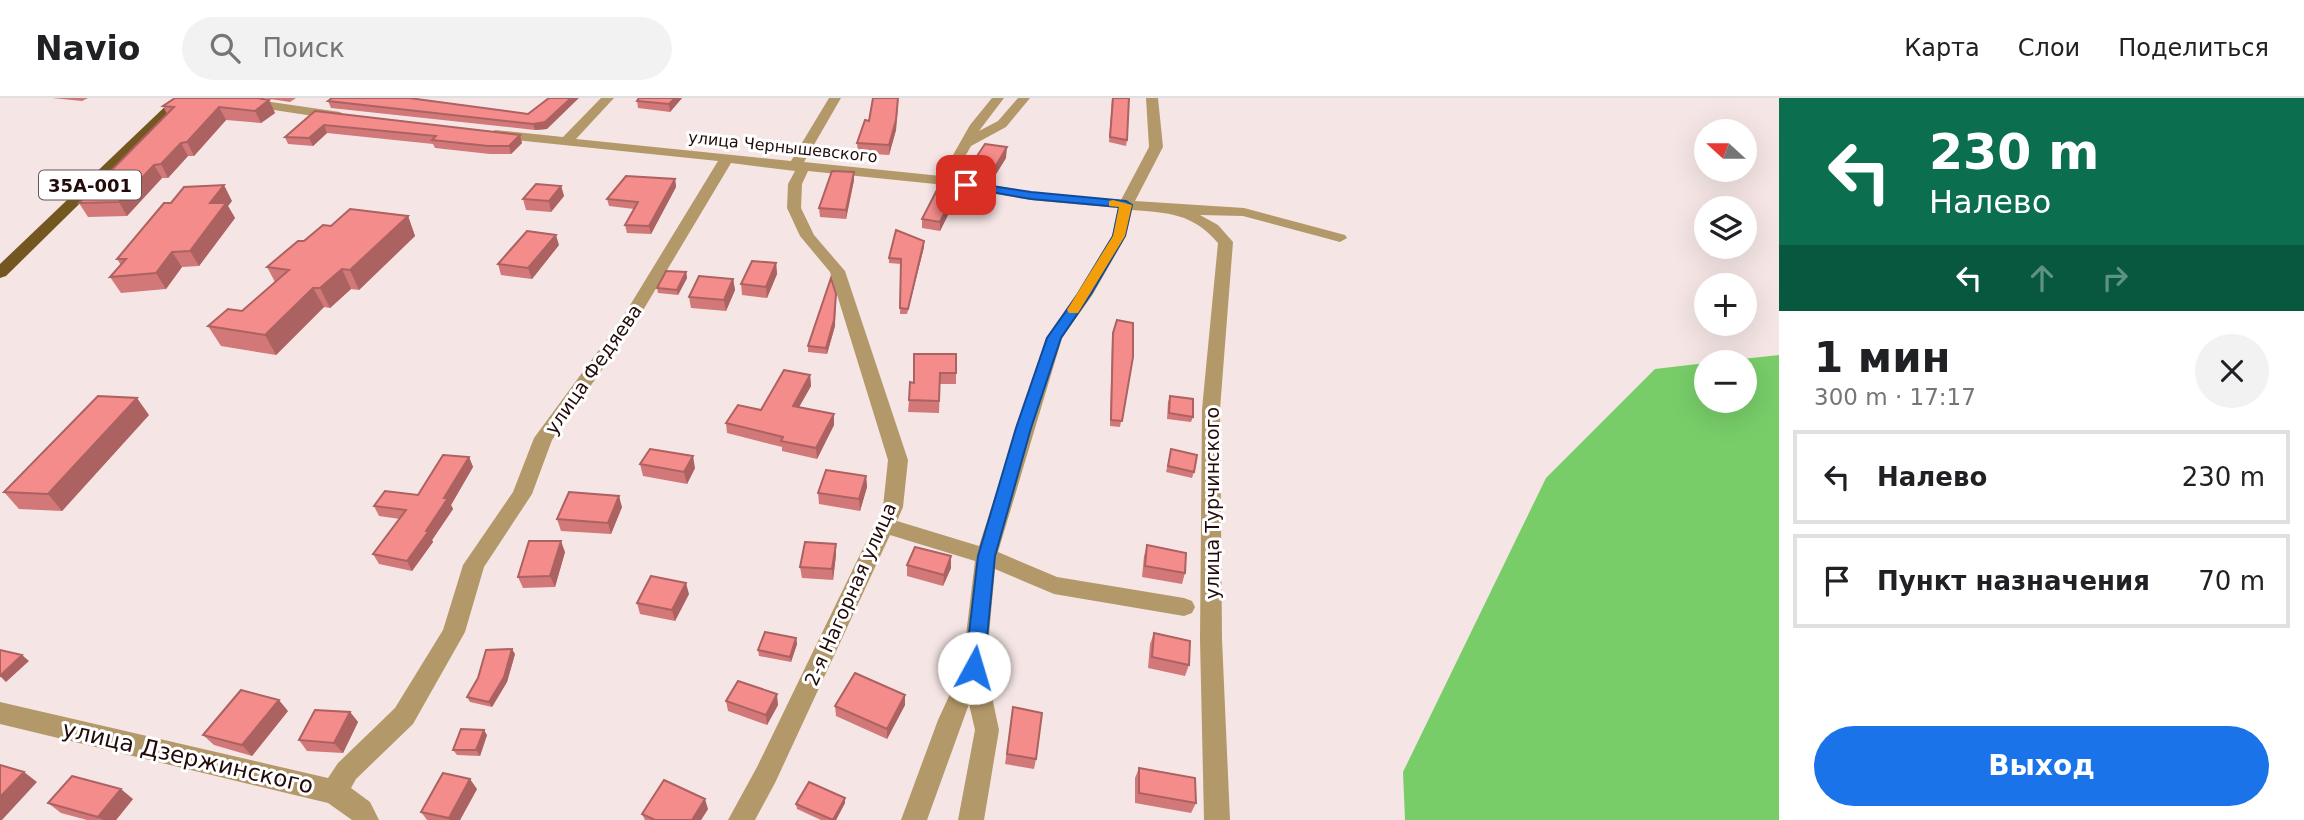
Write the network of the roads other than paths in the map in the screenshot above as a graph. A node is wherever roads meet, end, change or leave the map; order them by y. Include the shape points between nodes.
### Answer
1 (173, 98) edge
2 (181, 98) edge
3 (220, 98) edge
4 (608, 98) edge
5 (835, 98) edge
6 (998, 98) edge
7 (1024, 98) edge
8 (1152, 98) edge
9 (348, 117) edge
10 (481, 132) edge
11 (566, 141) junction
12 (967, 143) junction
13 (726, 159) junction
14 (799, 167) junction
15 (945, 181) junction
16 (1126, 205) junction
17 (1180, 210) junction
18 (1340, 238) dead end
19 (0, 263) edge
20 (0, 273) edge
21 (884, 525) junction
22 (986, 556) junction
23 (1184, 607) dead end
24 (974, 668) junction
25 (0, 713) edge
26 (334, 792) junction
27 (366, 820) edge
28 (741, 820) edge
29 (914, 820) edge
30 (971, 820) edge
31 (1217, 820) edge

1 - 19 main road, 35А-001
2 - 20 main road, 35А-001
3 - 9 street
4 - 11 street
5 - 14 street, 2-я Нагорная улица via 808,140
6 - 12 street
7 - 12 street via 1002,124
8 - 16 street via 1156,147
10 - 11 street, улица Чернышевского
11 - 13 street, улица Чернышевского
12 - 15 street
13 - 14 street, улица Чернышевского
13 - 26 street, улица Федяева via 628,322 543,438 522,494 474,565 454,632 404,716 347,771
14 - 15 street, улица Чернышевского
14 - 21 street, 2-я Нагорная улица via 794,208 807,236 837,271 898,460 893,507
15 - 16 street, улица Чернышевского via 1031,196
16 - 17 street, улица Чернышевского
16 - 22 street via 1119,236 1054,338
17 - 18 street, улица Чернышевского via 1244,212
17 - 31 street, улица Турчинского via 1213,228 1226,242 1211,410
21 - 22 street
21 - 28 street, 2-я Нагорная улица
22 - 23 street via 1054,585
22 - 24 street
24 - 29 street
24 - 30 street via 987,730
25 - 26 street, улица Дзержинского
26 - 27 street, улица Дзержинского

